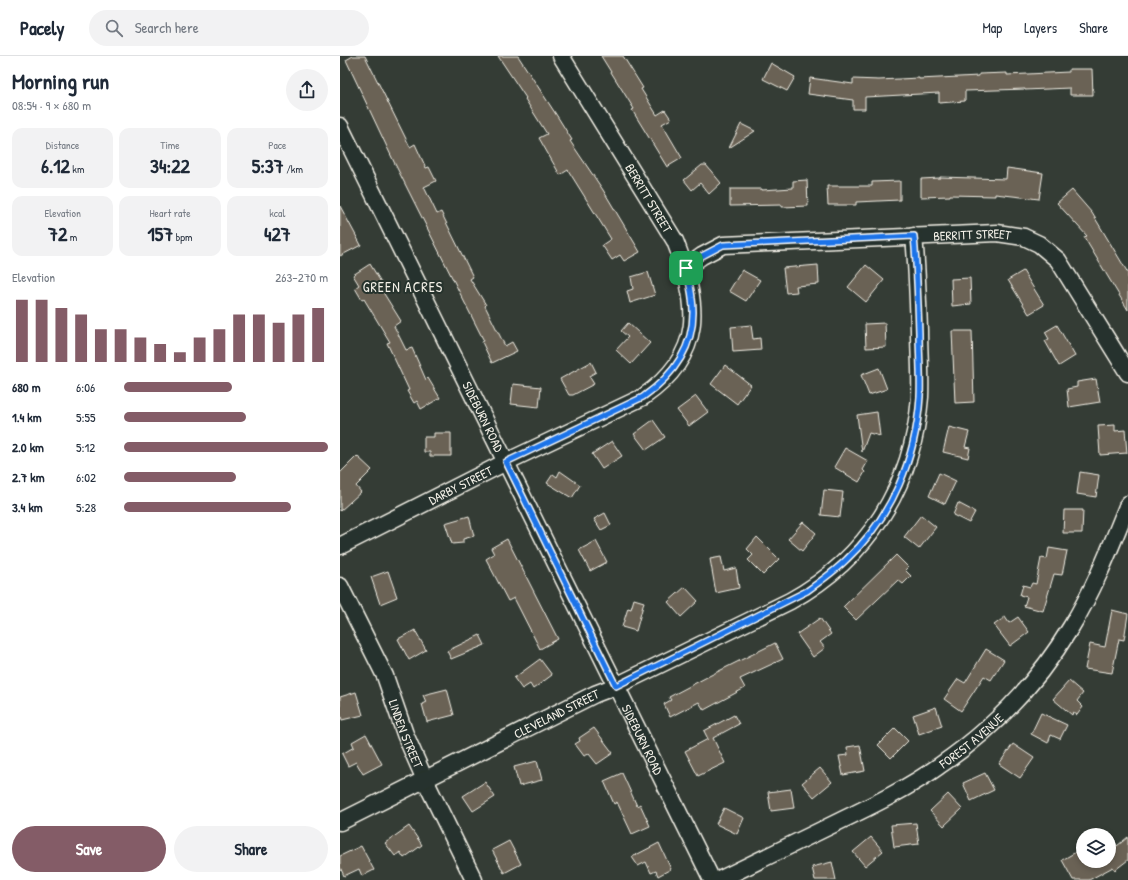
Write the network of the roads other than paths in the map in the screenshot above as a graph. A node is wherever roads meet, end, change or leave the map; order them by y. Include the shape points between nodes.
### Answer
1 (561, 56) edge
2 (340, 126) edge
3 (914, 236) junction
4 (686, 268) junction
5 (1128, 374) edge
6 (506, 462) junction
7 (1128, 504) edge
8 (340, 546) edge
9 (340, 586) edge
10 (616, 686) junction
11 (425, 780) junction
12 (340, 822) edge
13 (474, 880) edge
14 (712, 880) edge
15 (719, 880) edge

1 - 4 street, BERRITT STREET via 672,235
2 - 6 street, SIDEBURN ROAD
3 - 4 street, BERRITT STREET via 723,245
3 - 5 street, BERRITT STREET via 997,234 1024,237 1039,244 1063,267
3 - 10 street, CLEVELAND STREET via 920,396 913,444 904,472 893,499 879,522 848,559 807,591
4 - 6 street, DARBY STREET via 692,298 692,324 684,352 669,375 643,397
6 - 8 street, DARBY STREET
6 - 10 street, SIDEBURN ROAD
7 - 15 street, FOREST AVENUE via 1093,588 1071,628 1032,682 987,729 939,766 897,792
9 - 11 street, LINDEN STREET via 384,676
10 - 11 street, CLEVELAND STREET
10 - 14 street, SIDEBURN ROAD
11 - 12 street, CLEVELAND STREET
11 - 13 street, LINDEN STREET

